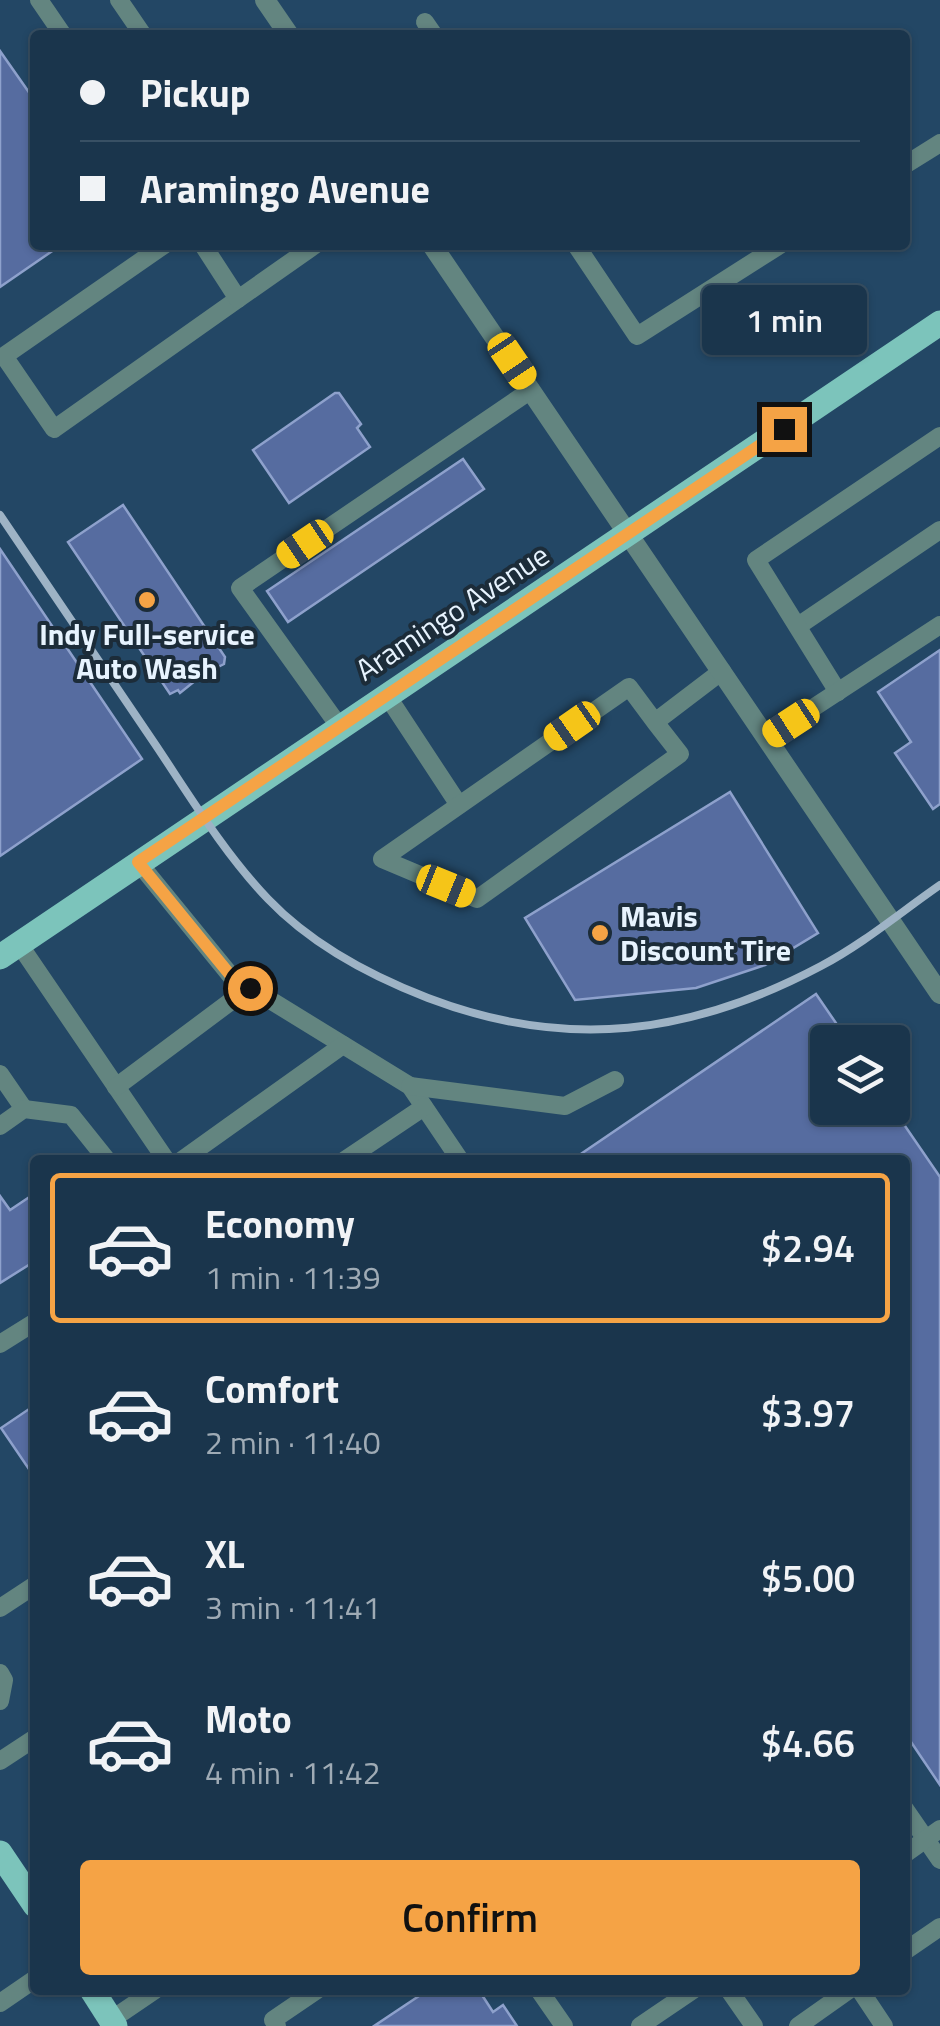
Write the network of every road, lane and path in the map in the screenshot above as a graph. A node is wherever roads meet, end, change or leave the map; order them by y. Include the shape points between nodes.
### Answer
1 (39, 0) edge
2 (119, 0) edge
3 (265, 0) edge
4 (60, 30) edge
5 (140, 30) edge
6 (286, 30) edge
7 (940, 143) edge
8 (910, 162) edge
9 (157, 250) edge
10 (206, 250) edge
11 (435, 250) edge
12 (579, 250) edge
13 (772, 250) edge
14 (289, 252) edge
15 (238, 299) junction
16 (940, 323) edge
17 (532, 390) junction
18 (940, 436) edge
19 (940, 530) edge
20 (630, 534) junction
21 (940, 625) edge
22 (798, 626) junction
23 (722, 671) junction
24 (838, 692) junction
25 (386, 694) junction
26 (654, 722) junction
27 (339, 726) junction
28 (767, 738) junction
29 (459, 805) junction
30 (138, 862) junction
31 (10, 950) edge
32 (250, 988) junction
33 (940, 994) edge
34 (343, 1045) junction
35 (0, 1074) edge
36 (615, 1080) dead end
37 (410, 1086) junction
38 (116, 1087) junction
39 (24, 1108) junction
40 (424, 1108) junction
41 (0, 1126) edge
42 (103, 1155) edge
43 (163, 1155) edge
44 (189, 1155) edge
45 (353, 1155) edge
46 (457, 1155) edge
47 (30, 1325) edge
48 (0, 1344) edge
49 (30, 1588) edge
50 (0, 1608) edge
51 (0, 1673) edge
52 (0, 1701) edge
53 (30, 1741) edge
54 (0, 1761) edge
55 (910, 1813) edge
56 (933, 1834) edge
57 (910, 1850) edge
58 (0, 1852) edge
59 (940, 1860) edge
60 (30, 1897) edge
61 (937, 1935) edge
62 (910, 1949) edge
63 (30, 1982) edge
64 (95, 1995) edge
65 (149, 1995) edge
66 (310, 1995) edge
67 (542, 1995) edge
68 (686, 1995) edge
69 (732, 1995) edge
70 (842, 1995) edge
71 (863, 1995) edge
72 (0, 2003) edge
73 (113, 2023) edge
74 (277, 2026) edge
75 (564, 2026) edge
76 (640, 2026) edge
77 (754, 2026) edge
78 (798, 2026) edge
79 (884, 2026) edge

1 - 4 lane
2 - 5 lane
3 - 6 street
7 - 8 lane
9 - 15 lane via 4,356 54,429
10 - 15 lane
11 - 17 street
12 - 13 lane via 638,336
14 - 15 lane
16 - 20 main road, Aramingo Avenue
17 - 20 street
17 - 27 lane via 240,588
18 - 22 lane via 756,560
19 - 22 lane
20 - 23 street
20 - 25 main road, Aramingo Avenue
21 - 24 lane
22 - 24 lane
23 - 26 lane
23 - 28 street
24 - 28 lane
25 - 27 main road, Aramingo Avenue
25 - 29 lane
26 - 29 lane via 628,687
26 - 29 lane via 680,754 478,899 382,859
27 - 30 main road, Aramingo Avenue
28 - 33 street
30 - 31 main road, Aramingo Avenue
30 - 32 lane via 231,976
31 - 38 lane
32 - 34 lane
32 - 38 lane
34 - 37 lane
34 - 44 lane
35 - 39 lane
36 - 37 lane via 565,1106
37 - 40 lane
38 - 43 lane
39 - 41 lane
39 - 42 lane via 71,1115
40 - 45 lane
40 - 46 lane
47 - 48 lane
49 - 50 lane
51 - 52 lane
53 - 54 lane
55 - 56 lane
56 - 57 lane
56 - 59 lane
58 - 60 main road
61 - 62 lane
63 - 72 lane
64 - 73 main road
65 - 73 lane
66 - 74 lane via 273,2020
67 - 75 lane
68 - 76 lane
69 - 77 lane
70 - 78 lane
71 - 79 lane

